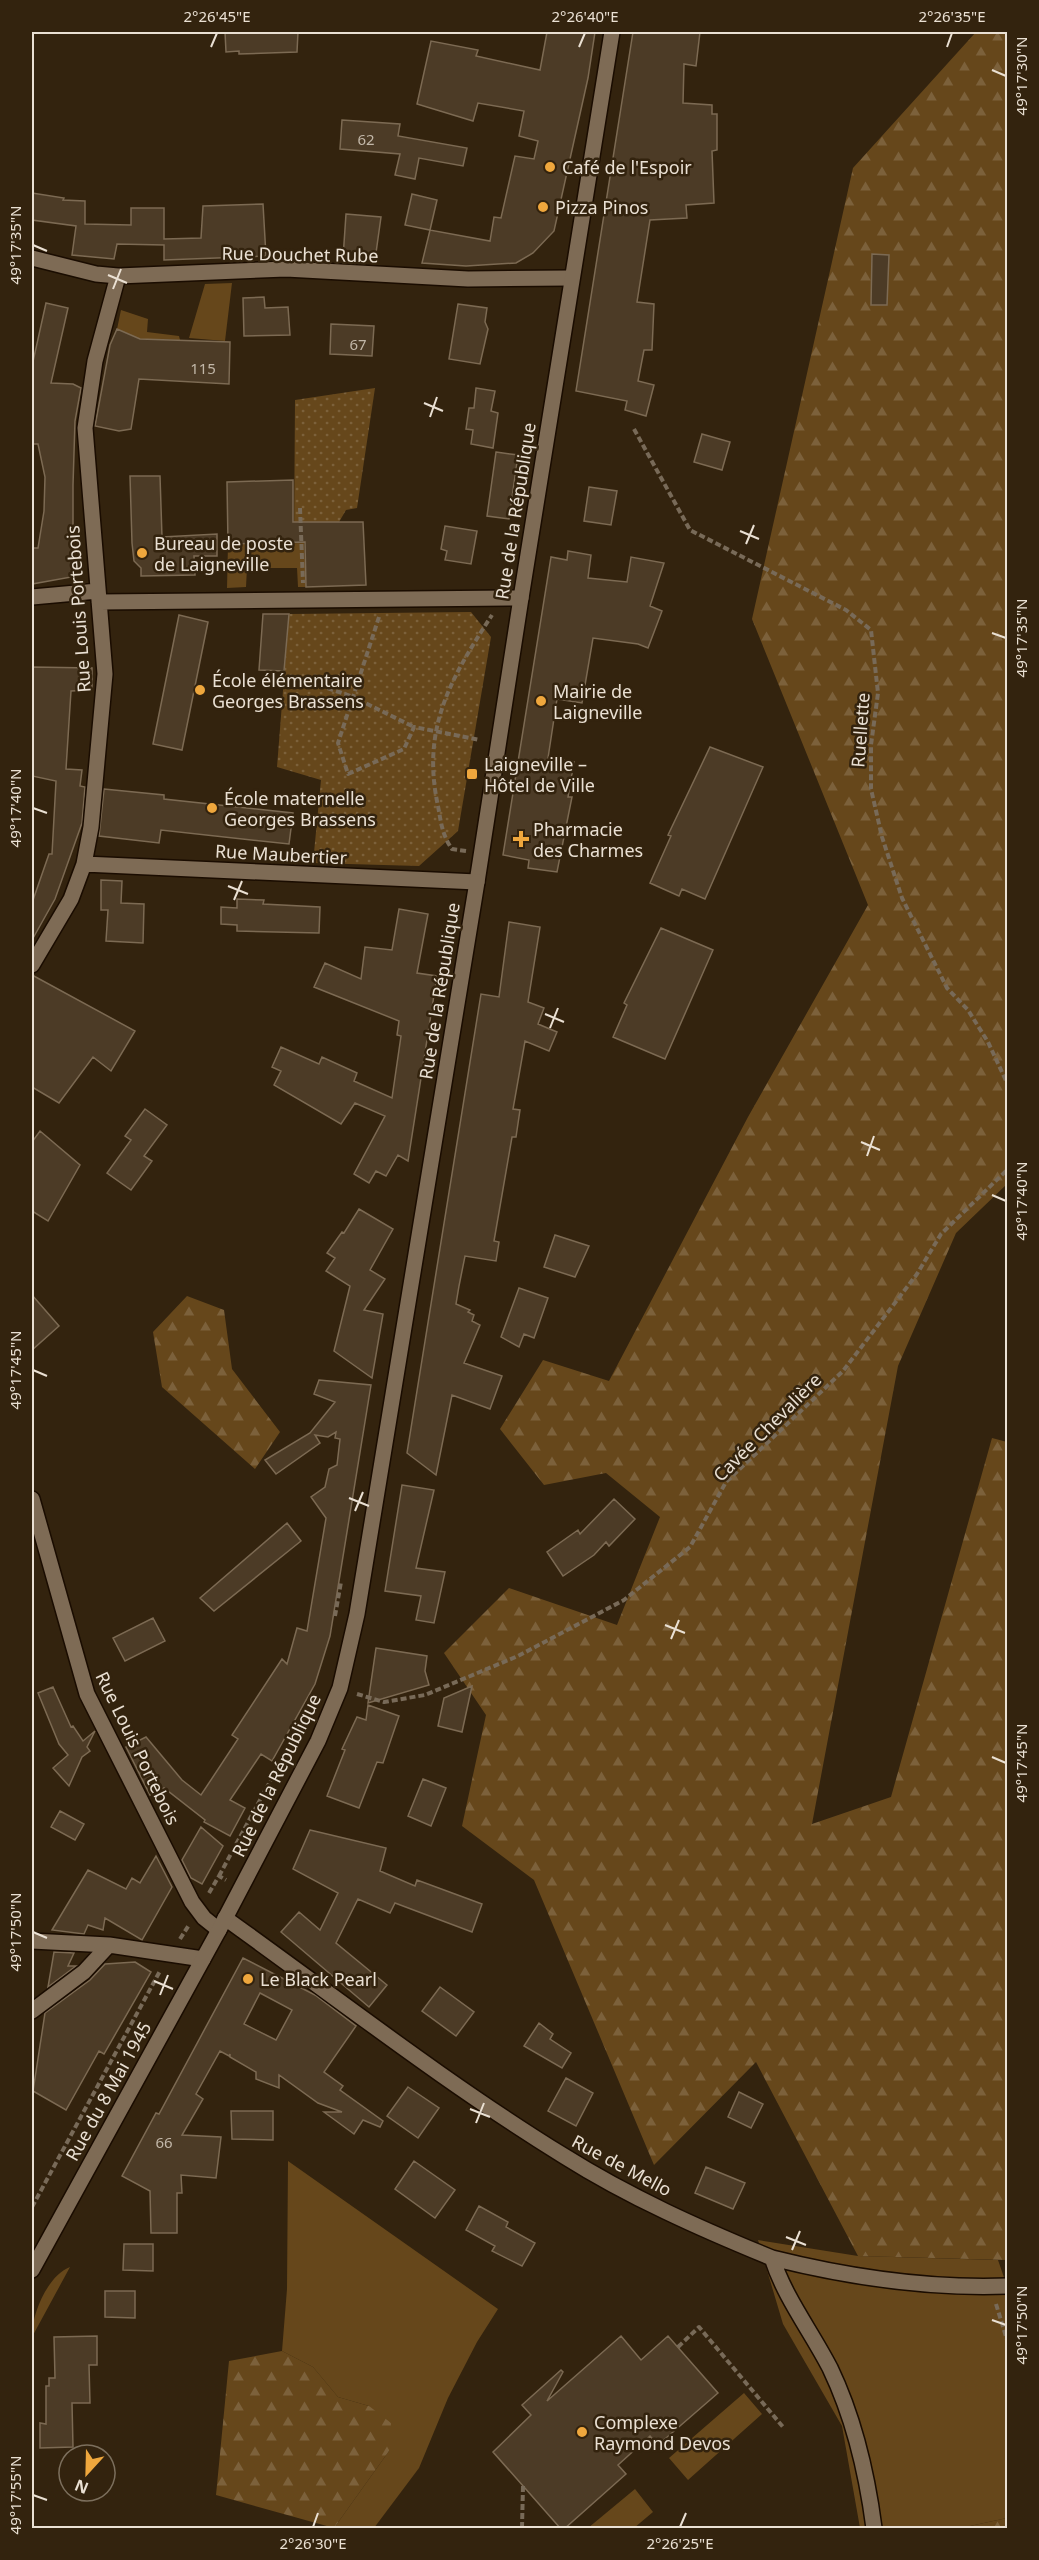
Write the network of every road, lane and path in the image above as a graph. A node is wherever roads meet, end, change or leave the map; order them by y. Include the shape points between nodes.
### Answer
1 (612, 32) edge
2 (32, 258) edge
3 (118, 276) junction
4 (571, 278) junction
5 (634, 429) dead end
6 (300, 508) dead end
7 (99, 596) junction
8 (32, 597) edge
9 (503, 598) junction
10 (521, 598) junction
11 (384, 600) junction
12 (303, 602) junction
13 (319, 686) dead end
14 (353, 697) junction
15 (414, 727) junction
16 (435, 731) junction
17 (475, 739) dead end
18 (481, 853) junction
19 (84, 864) junction
20 (477, 882) junction
21 (32, 965) edge
22 (1008, 1085) edge
23 (1008, 1169) edge
24 (32, 1499) edge
25 (340, 1689) junction
26 (313, 1702) dead end
27 (219, 1876) junction
28 (242, 1888) junction
29 (198, 1911) junction
30 (222, 1924) junction
31 (32, 1941) edge
32 (109, 1945) junction
33 (170, 1953) junction
34 (203, 1959) junction
35 (32, 2011) edge
36 (32, 2207) edge
37 (772, 2258) junction
38 (32, 2270) edge
39 (991, 2286) junction
40 (1008, 2286) edge
41 (1008, 2343) edge
42 (678, 2347) dead end
43 (783, 2427) dead end
44 (523, 2486) dead end
45 (522, 2529) edge
46 (874, 2529) edge

1 - 4 street, Rue de la République
2 - 3 street, Rue Douchet Rube
3 - 4 street, Rue Douchet Rube via 286,269 468,279
3 - 7 street, Rue Louis Portebois via 95,362 85,428
4 - 10 street, Rue de la République
5 - 22 path, Ruellette via 690,530 846,610 871,630 878,693 871,745 871,789 882,837 902,898 947,988 968,1010
6 - 12 path
7 - 8 street
7 - 12 street
7 - 19 street, Rue Louis Portebois via 104,689
9 - 10 street
9 - 11 street
9 - 16 path via 457,670
10 - 18 street, Rue de la République
11 - 12 street
11 - 14 path
13 - 14 path
14 - 15 path
14 - 15 path via 338,743 348,774 404,749
15 - 16 path
16 - 17 path
16 - 18 path via 432,777 443,836 452,849
18 - 20 street, Rue de la République
19 - 20 street, Rue Maubertier
19 - 21 street, Rue Louis Portebois via 70,899
20 - 25 street, Rue de la République via 357,1614
23 - 25 path, Cavée Chevalière via 941,1234 917,1274 843,1371 726,1482 690,1547 624,1600 518,1656 425,1695 384,1702
24 - 29 street, Rue Louis Portebois via 87,1695
25 - 28 street, Rue de la République via 318,1741
26 - 27 path
27 - 28 path
27 - 29 path
28 - 30 street, Rue de la République
29 - 30 street, Rue Louis Portebois
29 - 33 path
30 - 34 street, Rue du 8 Mai 1945
30 - 37 street, Rue de Mello via 565,2157 657,2207
31 - 32 street
32 - 33 street
32 - 35 street via 78,1977
33 - 34 street
33 - 36 path
34 - 38 street, Rue du 8 Mai 1945
37 - 39 street, Rue de Mello via 880,2279
37 - 46 street via 782,2285 830,2369 842,2398 865,2473
39 - 40 street, Rue de Mello
39 - 41 path
42 - 43 path via 699,2327
44 - 45 path

